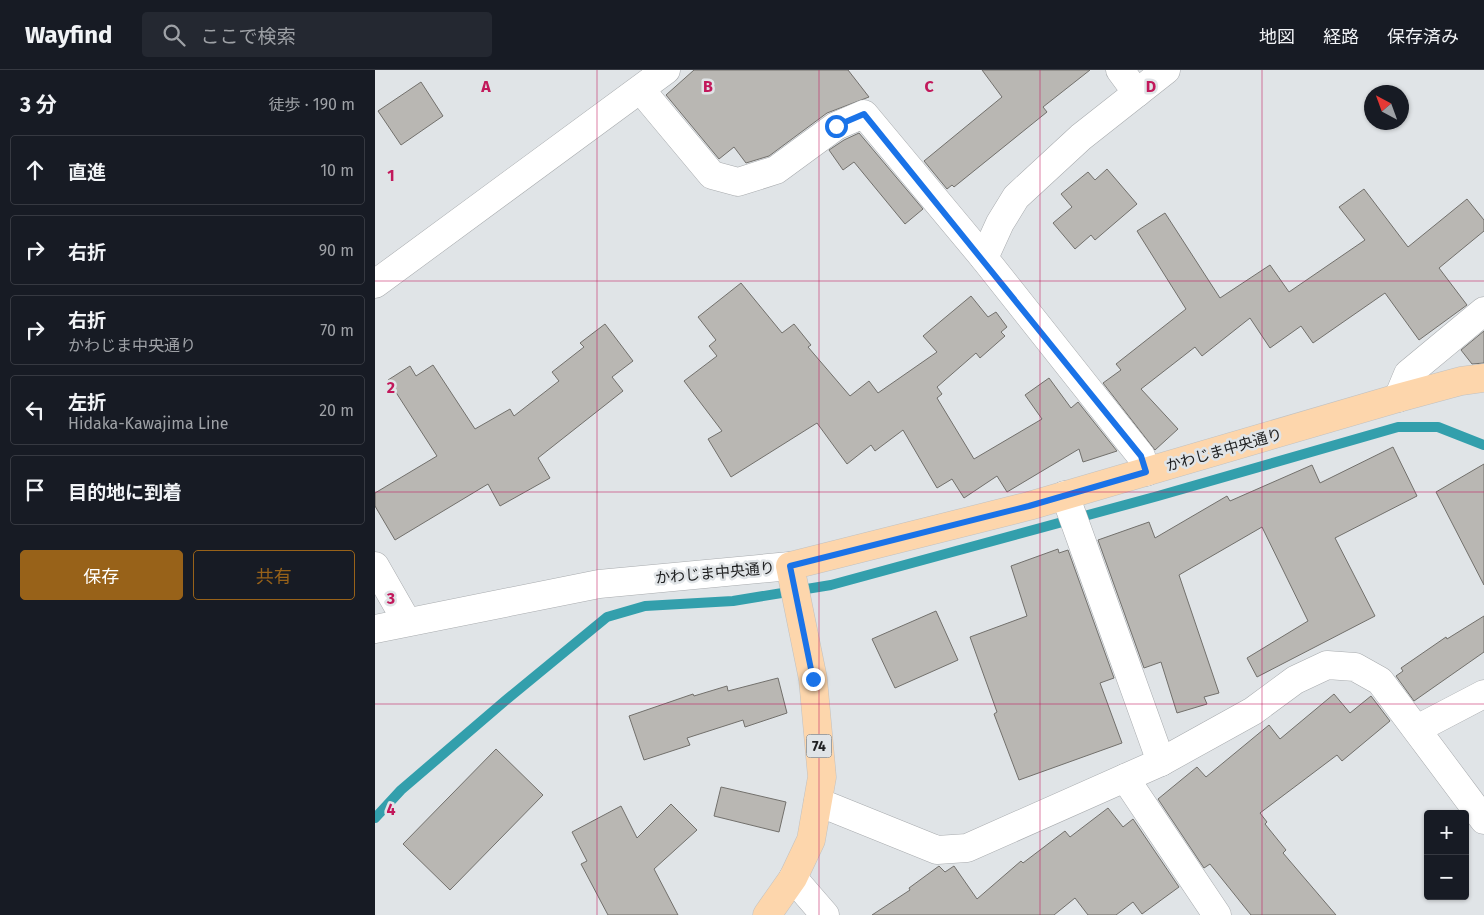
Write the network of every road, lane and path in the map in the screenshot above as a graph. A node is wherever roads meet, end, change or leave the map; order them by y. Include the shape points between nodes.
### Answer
1 (667, 70) edge
2 (1121, 70) edge
3 (1166, 70) edge
4 (641, 90) junction
5 (1137, 93) junction
6 (983, 258) junction
7 (375, 284) edge
8 (1484, 311) edge
9 (1484, 378) edge
10 (1398, 398) junction
11 (1146, 472) junction
12 (1065, 495) junction
13 (375, 566) edge
14 (790, 566) junction
15 (407, 622) junction
16 (375, 629) edge
17 (1484, 694) edge
18 (1417, 729) junction
19 (1161, 762) junction
20 (1125, 778) junction
21 (818, 802) junction
22 (1484, 820) edge
23 (793, 878) junction
24 (767, 915) edge
25 (825, 915) edge
26 (1217, 915) edge

1 - 4 street
2 - 5 street
3 - 5 street
4 - 6 street via 712,175 738,182 776,170 836,126 864,114
4 - 7 street
5 - 6 street via 1081,137 1016,197 999,223
6 - 11 street via 1141,456
8 - 10 street via 1408,374
9 - 10 main road, かわじま中央通り
10 - 11 main road, かわじま中央通り
11 - 12 main road, かわじま中央通り
12 - 14 main road, かわじま中央通り
12 - 19 street
13 - 15 street
14 - 15 street, かわじま中央通り via 599,584
14 - 21 main road, 74 via 813,679 823,777
15 - 16 street, かわじま中央通り
17 - 18 street
18 - 19 street via 1380,681 1355,667 1327,665 1295,680 1253,711
18 - 22 street
19 - 20 street
20 - 21 street via 967,848 937,850
20 - 26 street
21 - 23 main road, 74 via 811,840
23 - 24 main road, 74
23 - 25 street

